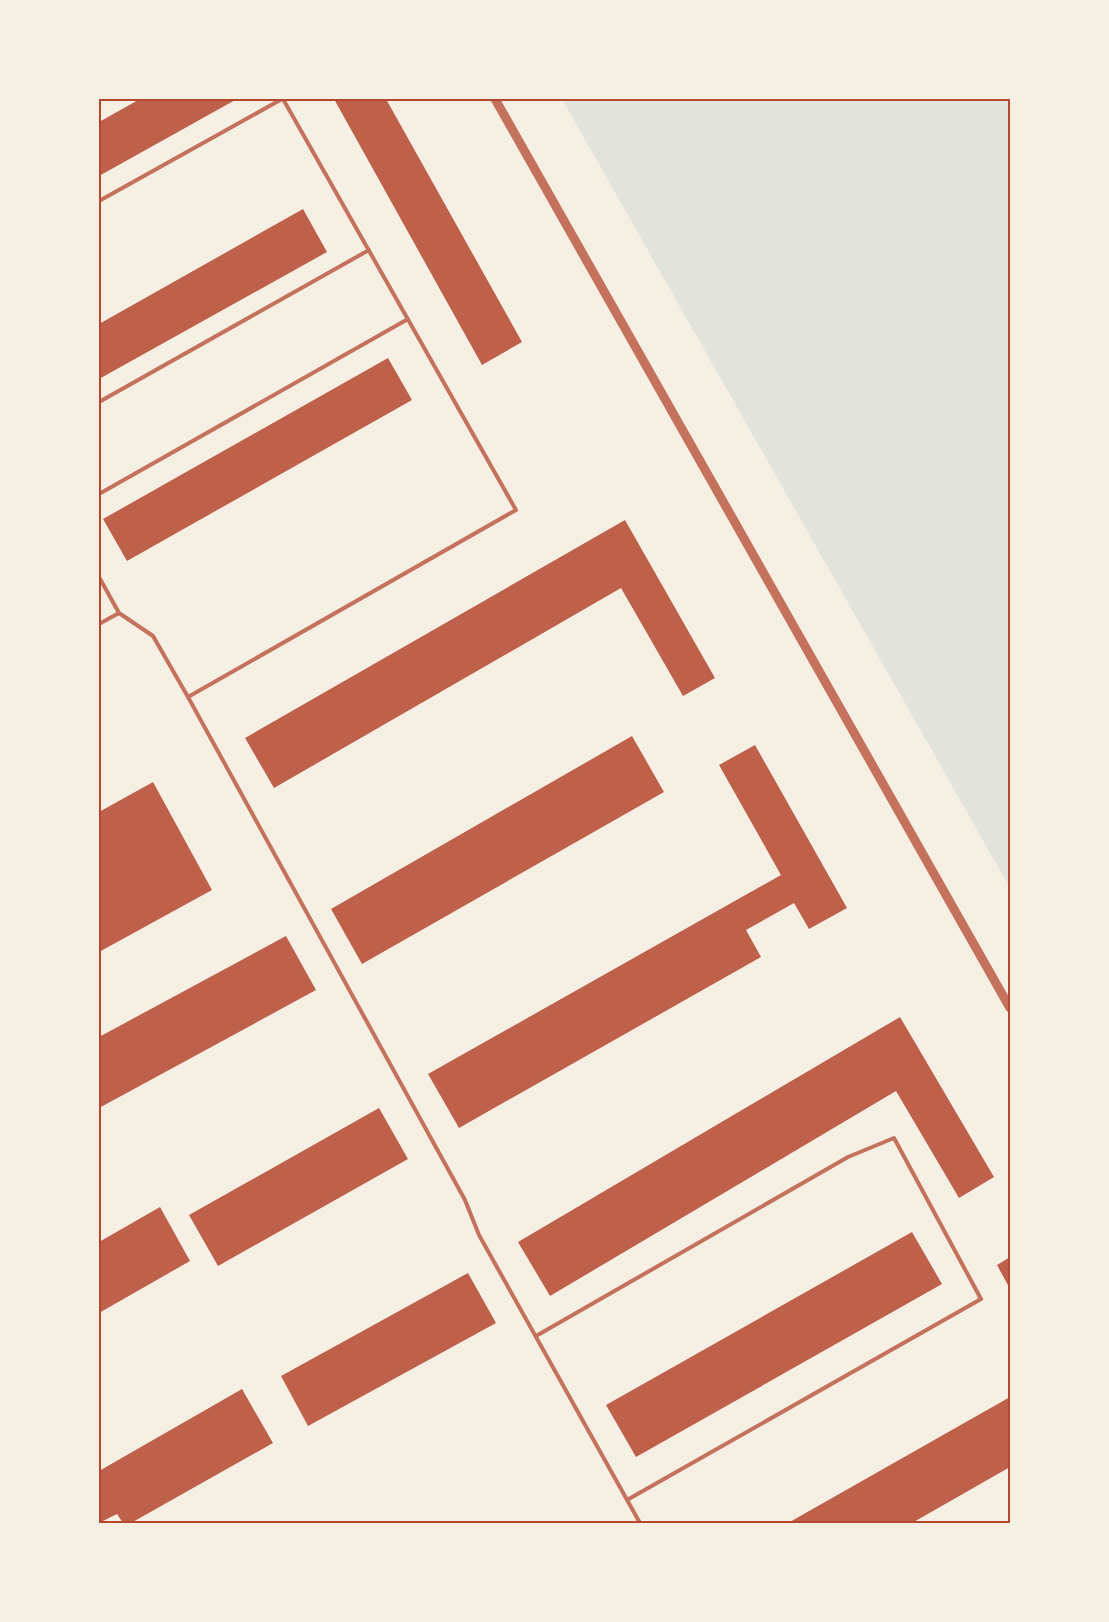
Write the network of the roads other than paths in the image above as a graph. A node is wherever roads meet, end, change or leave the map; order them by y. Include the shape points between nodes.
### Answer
1 (283, 99) edge
2 (495, 99) edge
3 (99, 201) edge
4 (369, 250) junction
5 (408, 319) junction
6 (99, 402) edge
7 (99, 494) edge
8 (99, 577) edge
9 (119, 613) junction
10 (99, 624) edge
11 (188, 697) junction
12 (1010, 1008) edge
13 (536, 1336) junction
14 (627, 1500) junction
15 (640, 1523) edge

1 - 3 lane
1 - 4 lane
2 - 12 street
4 - 5 lane
4 - 6 lane
5 - 7 lane
5 - 11 lane via 516,510
8 - 9 lane
9 - 10 lane
9 - 11 lane via 153,636
11 - 13 lane via 460,1191 479,1235
13 - 14 lane
13 - 14 lane via 848,1157 894,1138 981,1299
14 - 15 lane

